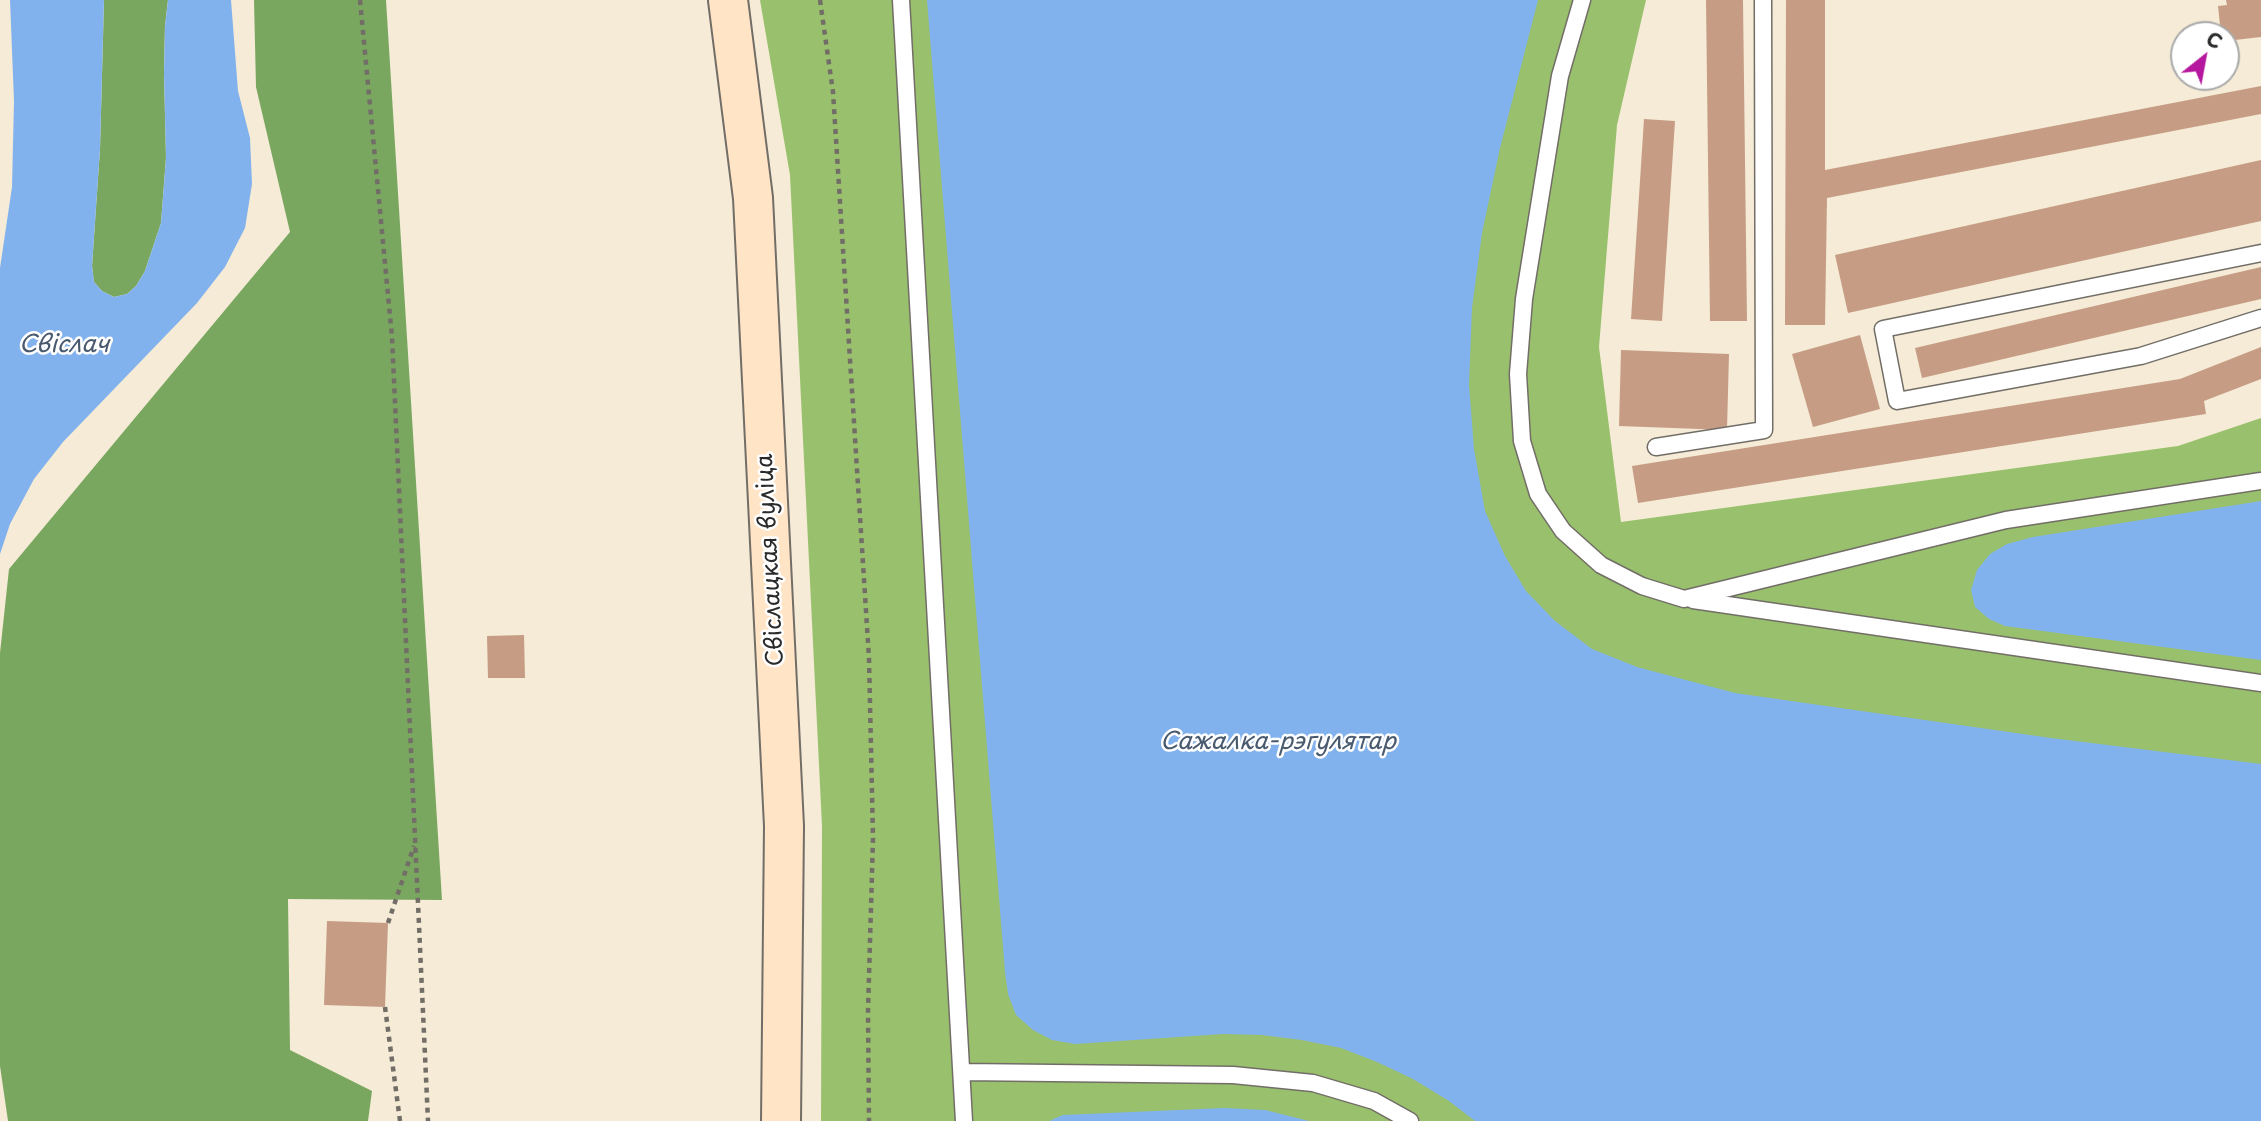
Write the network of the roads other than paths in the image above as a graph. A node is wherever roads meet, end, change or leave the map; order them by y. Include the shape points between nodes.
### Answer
1 (728, 0) edge
2 (901, 0) edge
3 (1582, 0) edge
4 (1763, 0) edge
5 (2261, 253) edge
6 (2261, 318) edge
7 (1656, 447) dead end
8 (2261, 481) edge
9 (1684, 599) junction
10 (2261, 684) edge
11 (962, 1072) junction
12 (781, 1121) edge
13 (964, 1121) edge
14 (1410, 1121) edge

1 - 12 main road, Свіслацкая вуліца via 753,198 784,826
2 - 11 lane
3 - 9 lane via 1560,76 1524,299 1518,374 1522,442 1538,494 1563,531 1601,565 1642,586
4 - 7 lane via 1764,430
5 - 6 lane via 1883,330 1897,401 2141,356
8 - 9 lane via 2006,520
9 - 10 lane
11 - 13 lane
11 - 14 lane via 1233,1075 1313,1083 1374,1101

